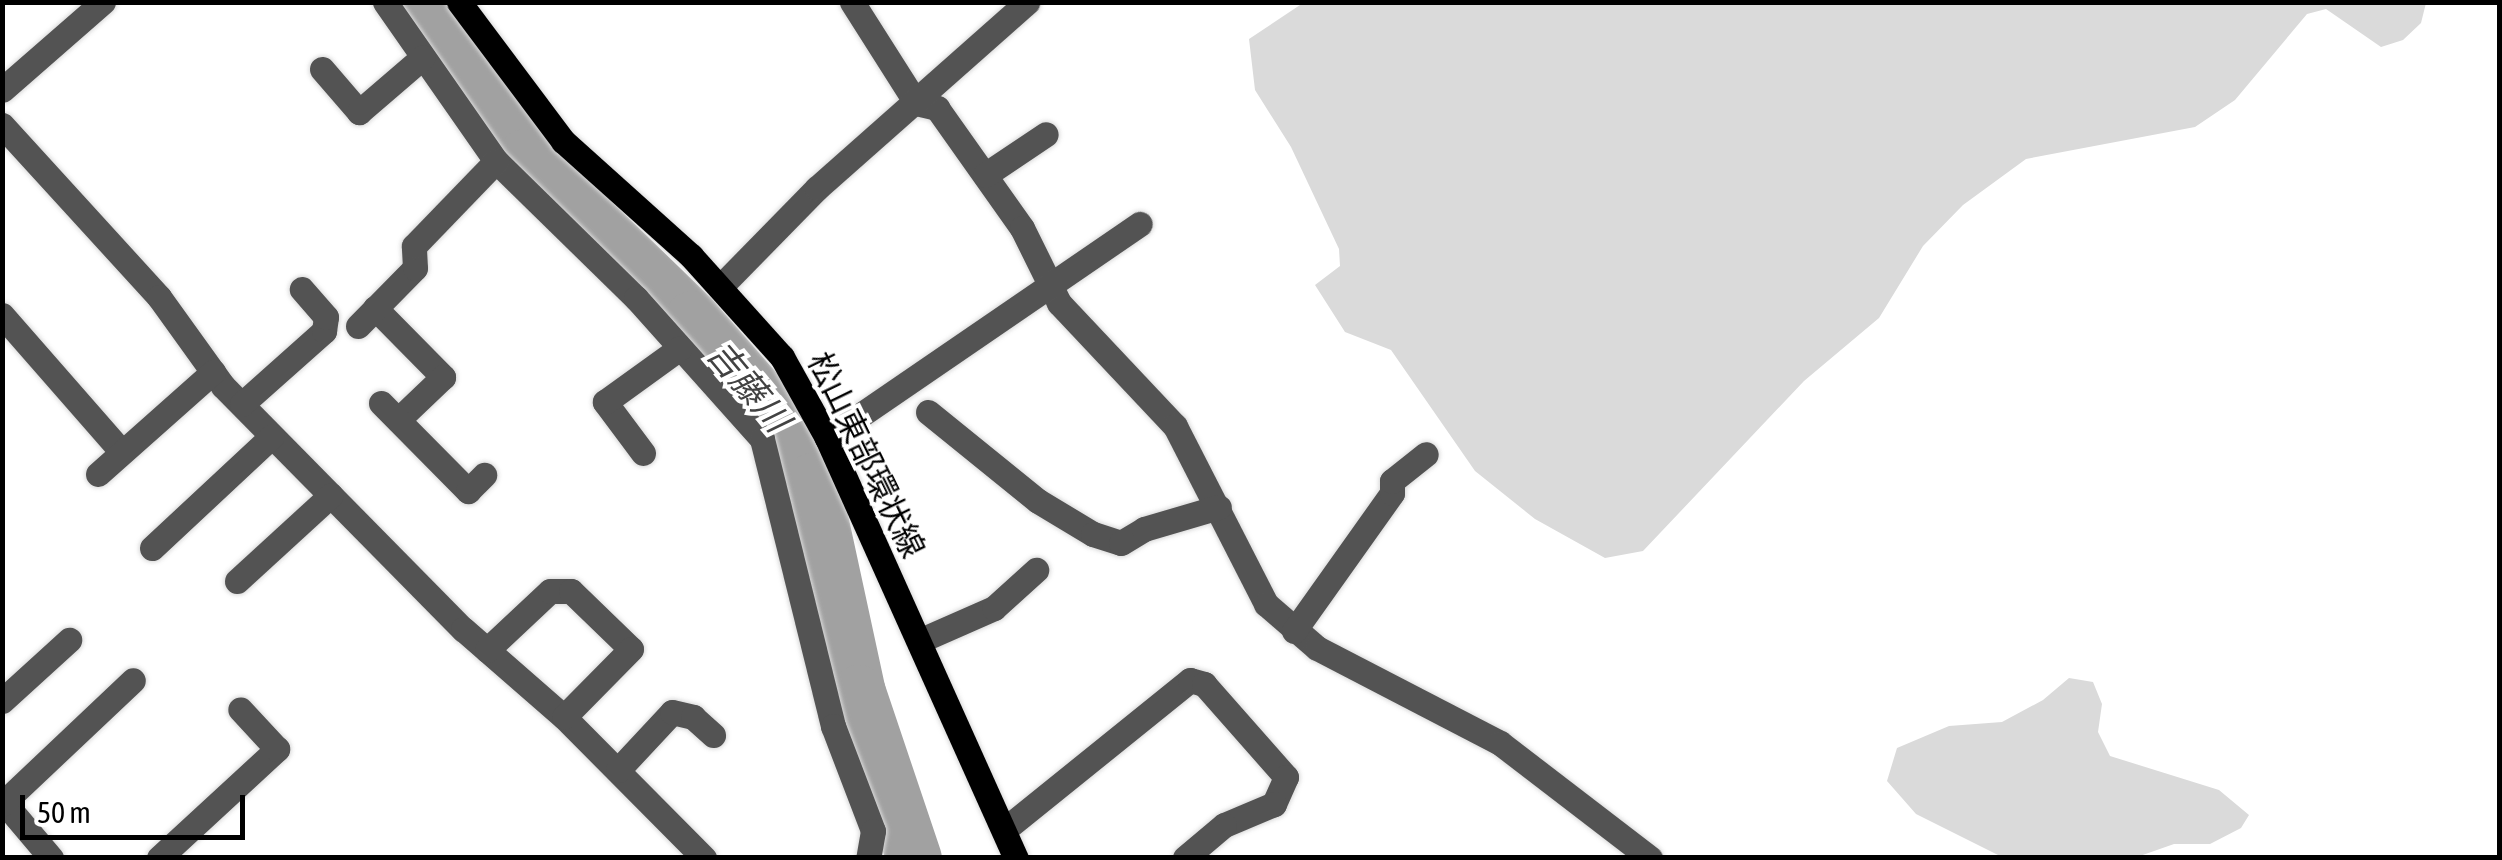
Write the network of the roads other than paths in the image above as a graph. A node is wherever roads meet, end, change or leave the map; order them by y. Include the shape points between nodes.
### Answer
1 (103, 2) edge
2 (385, 2) edge
3 (459, 2) edge
4 (852, 2) edge
5 (1027, 2) edge
6 (423, 57) junction
7 (322, 69) dead end
8 (2, 90) edge
9 (916, 102) junction
10 (2, 125) edge
11 (1046, 134) dead end
12 (496, 161) junction
13 (985, 175) junction
14 (1140, 224) dead end
15 (721, 286) junction
16 (1051, 286) junction
17 (302, 289) dead end
18 (2, 315) edge
19 (680, 348) junction
20 (214, 372) junction
21 (242, 404) junction
22 (928, 412) dead end
23 (272, 436) junction
24 (828, 438) junction
25 (122, 452) junction
26 (643, 453) dead end
27 (1426, 454) dead end
28 (98, 474) dead end
29 (484, 475) dead end
30 (330, 495) junction
31 (1219, 507) junction
32 (152, 548) dead end
33 (1036, 570) dead end
34 (238, 581) dead end
35 (1294, 632) junction
36 (69, 640) dead end
37 (919, 641) junction
38 (487, 650) junction
39 (133, 680) dead end
40 (2, 701) edge
41 (240, 710) dead end
42 (564, 717) junction
43 (713, 735) dead end
44 (618, 770) junction
45 (3, 802) edge
46 (1004, 830) junction
47 (44, 855) edge
48 (159, 858) edge
49 (704, 858) edge
50 (868, 858) edge
51 (1016, 858) edge
52 (1184, 858) edge
53 (1650, 858) edge

1 - 8 street
2 - 6 street
3 - 15 main road, 松山東部環状線 via 562,141
4 - 9 street
5 - 9 street
6 - 7 street via 358,112
6 - 12 street
9 - 13 street via 937,108
9 - 15 street
10 - 20 street via 160,297
11 - 13 street
12 - 19 street
12 - 29 street via 414,246 416,268 367,316 442,377 390,411 468,491
13 - 16 street
14 - 16 street
15 - 24 main road, 松山東部環状線 via 782,358
16 - 24 street
16 - 31 street via 1059,303 1175,426
17 - 21 street via 326,317 324,331
18 - 25 street
19 - 26 street via 605,402
19 - 50 street via 762,439 834,726 873,831
20 - 21 street
20 - 25 street
21 - 23 street
22 - 31 street via 1038,501 1093,534 1121,543 1144,529
23 - 30 street
23 - 32 street
24 - 37 main road, 松山東部環状線
25 - 28 street
27 - 35 street via 1392,481 1392,493
30 - 34 street
30 - 38 street
31 - 35 street via 1266,604
33 - 37 street via 994,608
35 - 53 street via 1375,682 1500,743
36 - 40 street
37 - 46 main road, 松山東部環状線
38 - 42 street
38 - 42 street via 550,590 572,591 631,650
39 - 45 street
41 - 48 street via 277,749
42 - 44 street
43 - 44 street via 693,717 672,712
44 - 49 street
45 - 47 street
46 - 51 main road, 松山東部環状線
46 - 52 street via 1190,680 1204,684 1286,777 1274,804 1224,825

